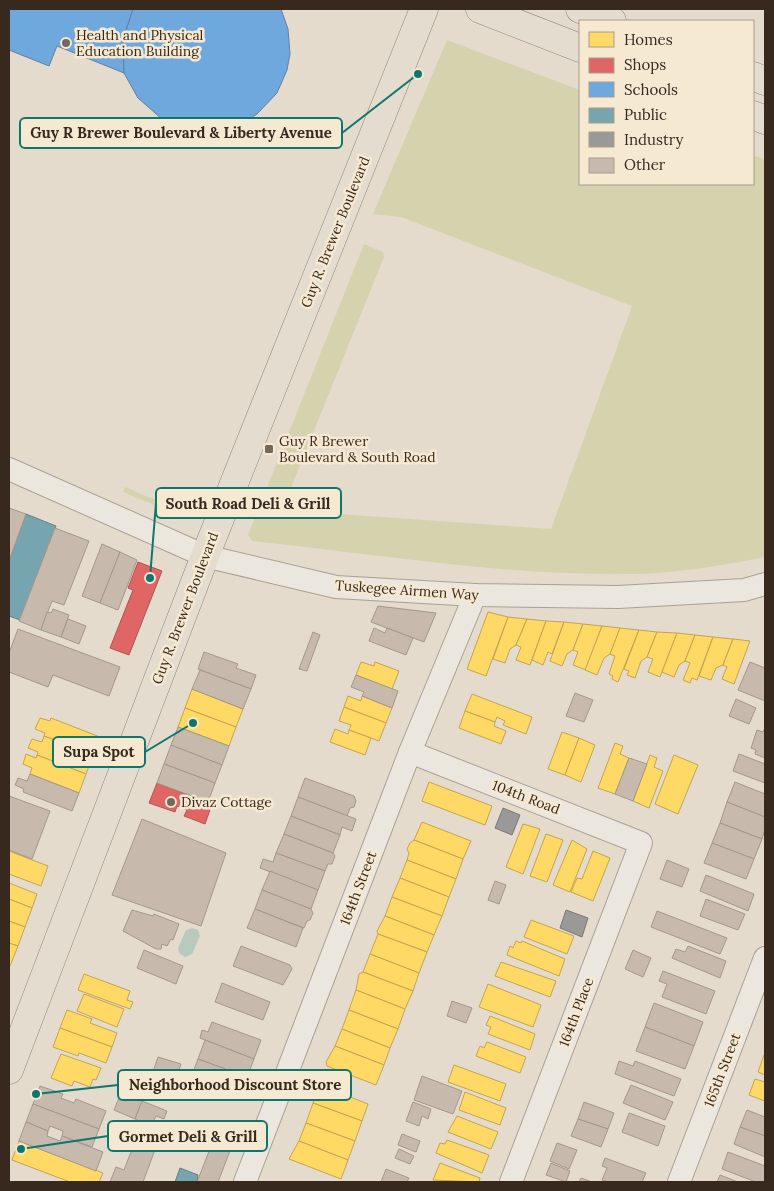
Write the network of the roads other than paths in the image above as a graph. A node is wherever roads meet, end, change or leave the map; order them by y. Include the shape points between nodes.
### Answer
1 (424, 9) edge
2 (480, 9) edge
3 (580, 9) edge
4 (609, 20) edge
5 (579, 48) edge
6 (9, 469) edge
7 (204, 556) junction
8 (765, 584) edge
9 (475, 595) junction
10 (410, 752) junction
11 (641, 843) joint
12 (765, 958) edge
13 (9, 1070) edge
14 (245, 1182) edge
15 (511, 1182) edge
16 (680, 1182) edge

1 - 7 main road, Guy R. Brewer Boulevard
2 - 5 main road
3 - 4 main road
6 - 7 street, Tuskegee Airmen Way
7 - 9 street, Tuskegee Airmen Way via 336,586
7 - 13 main road, Guy R. Brewer Boulevard
8 - 9 street, Tuskegee Airmen Way via 744,590 618,597
9 - 10 street, 164th Street
10 - 11 street, 104th Road
10 - 14 street, 164th Street
11 - 15 street, 164th Place
12 - 16 street, 165th Street

